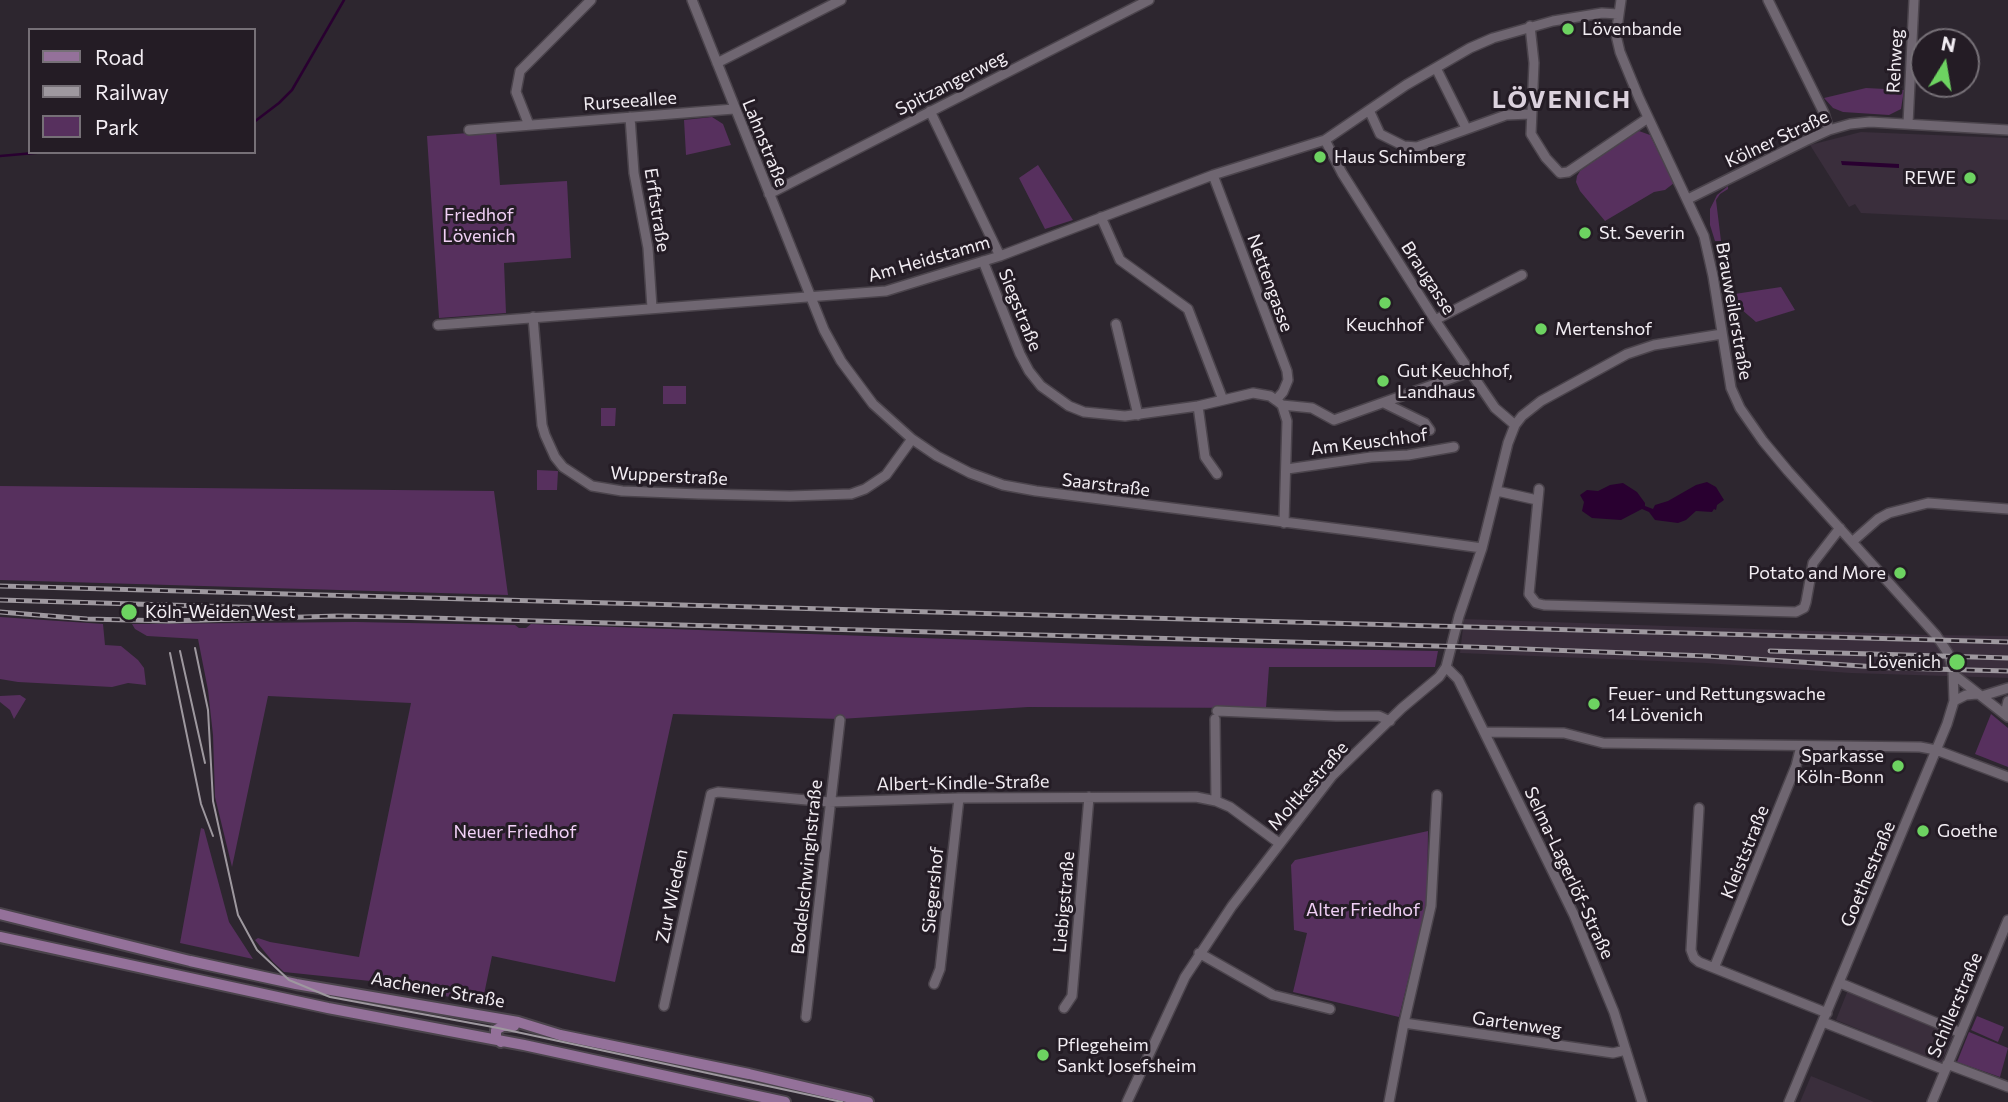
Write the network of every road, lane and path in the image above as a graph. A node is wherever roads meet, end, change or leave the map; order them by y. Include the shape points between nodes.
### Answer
1 (591, 0) edge
2 (691, 0) edge
3 (841, 0) edge
4 (1121, 0) edge
5 (1149, 0) edge
6 (1621, 0) edge
7 (1768, 0) edge
8 (1914, 0) edge
9 (1126, 11) junction
10 (1618, 15) junction
11 (1530, 26) junction
12 (717, 64) junction
13 (1436, 68) junction
14 (734, 109) junction
15 (1369, 110) junction
16 (930, 111) junction
17 (1530, 114) junction
18 (630, 117) junction
19 (1648, 118) junction
20 (1908, 124) junction
21 (529, 125) junction
22 (1466, 128) junction
23 (469, 130) dead end
24 (1829, 130) junction
25 (2008, 130) edge
26 (1325, 140) junction
27 (1213, 175) junction
28 (769, 194) junction
29 (1688, 199) junction
30 (1101, 217) junction
31 (1000, 256) junction
32 (983, 261) junction
33 (1522, 275) dead end
34 (811, 298) junction
35 (652, 308) junction
36 (533, 317) junction
37 (1436, 320) junction
38 (1116, 324) dead end
39 (438, 325) dead end
40 (1722, 334) junction
41 (1472, 371) junction
42 (1223, 400) junction
43 (1279, 403) junction
44 (1384, 403) junction
45 (1198, 406) junction
46 (1138, 415) junction
47 (1515, 425) junction
48 (1430, 430) dead end
49 (912, 439) junction
50 (1454, 447) dead end
51 (1287, 469) junction
52 (1217, 474) dead end
53 (1539, 489) dead end
54 (1497, 491) junction
55 (1537, 500) junction
56 (2008, 509) edge
57 (1284, 523) junction
58 (1840, 528) junction
59 (1852, 542) junction
60 (1482, 548) junction
61 (1948, 653) joint
62 (1446, 667) junction
63 (1953, 674) junction
64 (2008, 688) edge
65 (1980, 695) junction
66 (1954, 701) junction
67 (2008, 701) edge
68 (2006, 716) edge
69 (840, 720) dead end
70 (1390, 720) junction
71 (1484, 732) junction
72 (1801, 746) junction
73 (1936, 750) junction
74 (2008, 777) edge
75 (711, 794) joint
76 (1437, 795) dead end
77 (1089, 797) junction
78 (959, 798) junction
79 (1216, 800) junction
80 (829, 802) junction
81 (1699, 808) dead end
82 (1279, 843) junction
83 (2, 913) edge
84 (2008, 920) edge
85 (2006, 932) edge
86 (0, 937) edge
87 (1199, 953) junction
88 (1714, 968) junction
89 (1840, 983) junction
90 (934, 984) dead end
91 (664, 1006) dead end
92 (1065, 1008) dead end
93 (1330, 1009) dead end
94 (806, 1017) dead end
95 (1825, 1017) junction
96 (1404, 1023) junction
97 (528, 1024) junction
98 (1961, 1033) junction
99 (501, 1042) junction
100 (1626, 1050) junction
101 (1946, 1067) junction
102 (766, 1077) junction
103 (798, 1086) junction
104 (2008, 1087) edge
105 (772, 1101) edge
106 (785, 1102) edge
107 (868, 1102) edge
108 (1127, 1102) edge
109 (1388, 1102) edge
110 (1642, 1102) edge
111 (1789, 1102) edge
112 (1932, 1102) edge

1 - 21 street via 520,71 516,92
2 - 12 street, Lahnstraße
3 - 12 street
4 - 9 street
5 - 9 street, Spitzangerweg
6 - 10 street, Brauweilerstraße
7 - 24 street
8 - 20 street, Rehweg
9 - 16 street, Spitzangerweg
10 - 11 street, Am Heidstamm
10 - 19 street, Brauweilerstraße via 1620,52
11 - 13 street, Am Heidstamm via 1493,38
11 - 17 street via 1534,64
12 - 14 street, Lahnstraße
13 - 15 street, Am Heidstamm
13 - 22 street
14 - 18 street, Rurseeallee
14 - 28 street, Lahnstraße
15 - 22 street via 1380,134 1404,146 1417,148
15 - 26 street, Am Heidstamm
16 - 28 street, Spitzangerweg
16 - 31 street
17 - 19 street via 1533,141 1564,174
17 - 22 street via 1506,115
18 - 21 street, Rurseeallee
18 - 35 street, Erftstraße
19 - 29 street, Brauweilerstraße
20 - 24 street, Kölner Straße via 1861,123
20 - 25 street, Kölner Straße
21 - 23 street, Rurseeallee
24 - 29 street, Kölner Straße
26 - 27 street, Am Heidstamm
26 - 37 street, Braugasse
27 - 30 street, Am Heidstamm
27 - 43 street, Nettengasse via 1287,372
28 - 34 street, Lahnstraße
29 - 40 street, Brauweilerstraße via 1707,247
30 - 31 street, Am Heidstamm
30 - 42 street via 1120,260 1188,309
31 - 32 street, Am Heidstamm
32 - 34 street, Am Heidstamm via 886,291
32 - 46 street, Siegstraße via 1020,355 1041,386 1083,412
33 - 37 street
34 - 35 street, Am Heidstamm
34 - 49 street, Saarstraße via 841,361 873,404
35 - 36 street, Am Heidstamm
36 - 39 street, Am Heidstamm
36 - 49 street, Wupperstraße via 544,435 563,467 592,486 686,493 850,494 886,475
37 - 41 street, Braugasse
38 - 46 street
40 - 47 street via 1627,354 1528,409
40 - 58 street, Brauweilerstraße via 1731,388 1749,423
41 - 44 street, Siegstraße
41 - 47 street, Braugasse via 1495,408
42 - 43 street, Siegstraße via 1253,393
42 - 45 street, Siegstraße
43 - 44 street, Siegstraße via 1311,408 1331,420
43 - 51 street via 1287,421
44 - 48 street
45 - 46 street, Siegstraße
45 - 52 street via 1205,457
47 - 54 street, Moltkestraße
49 - 57 street, Saarstraße via 970,473 1003,485
50 - 51 street, Am Keuschhof
51 - 57 street
53 - 55 street
54 - 55 street
54 - 60 street, Moltkestraße
55 - 58 street via 1529,594 1544,605 1796,612 1804,608 1813,563
56 - 59 street via 1928,503 1889,513
57 - 60 street, Saarstraße
58 - 59 street, Brauweilerstraße
59 - 61 street, Brauweilerstraße
60 - 62 street, Moltkestraße
61 - 63 street, Goethestraße
62 - 70 street, Moltkestraße
62 - 71 street, Selma-Lagerlöf-Straße via 1458,679
63 - 65 street
63 - 66 street, Goethestraße
64 - 65 street
65 - 66 street
65 - 68 street
66 - 73 street, Goethestraße
67 - 68 street
69 - 80 street, Bodelschwinghstraße
70 - 79 street via 1379,716 1216,715
70 - 82 street, Moltkestraße via 1332,776
71 - 72 street via 1564,733 1603,743
71 - 100 street, Selma-Lagerlöf-Straße via 1583,935
72 - 73 street
72 - 88 street, Kleiststraße
73 - 74 street
73 - 89 street, Goethestraße
75 - 80 street, Albert-Kindle-Straße
75 - 91 street, Zur Wieden
76 - 96 street via 1431,906
77 - 78 street, Albert-Kindle-Straße
77 - 79 street, Albert-Kindle-Straße
77 - 92 street, Liebigstraße via 1072,996
78 - 80 street, Albert-Kindle-Straße
78 - 90 street, Siegershof via 940,968
79 - 82 street, Albert-Kindle-Straße
80 - 94 street, Bodelschwinghstraße
81 - 88 street, Kleiststraße via 1691,950 1699,962
82 - 87 street, Moltkestraße
83 - 97 main road, Aachener Straße via 296,984
84 - 85 street, Schillerstraße
85 - 98 street, Schillerstraße
86 - 99 main road
87 - 93 street via 1273,995
87 - 108 street, Moltkestraße
88 - 95 street, Kleiststraße
89 - 95 street, Goethestraße
89 - 98 street
95 - 101 street, Kleiststraße
95 - 111 street, Goethestraße
96 - 100 street, Gartenweg via 1613,1053
96 - 109 street
97 - 99 main road via 498,1028 495,1035
97 - 102 main road, Aachener Straße via 559,1035
98 - 101 street, Schillerstraße
99 - 105 main road
100 - 110 street, Selma-Lagerlöf-Straße
101 - 104 street, Kleiststraße
101 - 112 street, Schillerstraße
102 - 103 main road, Aachener Straße
102 - 105 main road
103 - 105 main road via 779,1091
103 - 107 main road, Aachener Straße
105 - 106 main road

